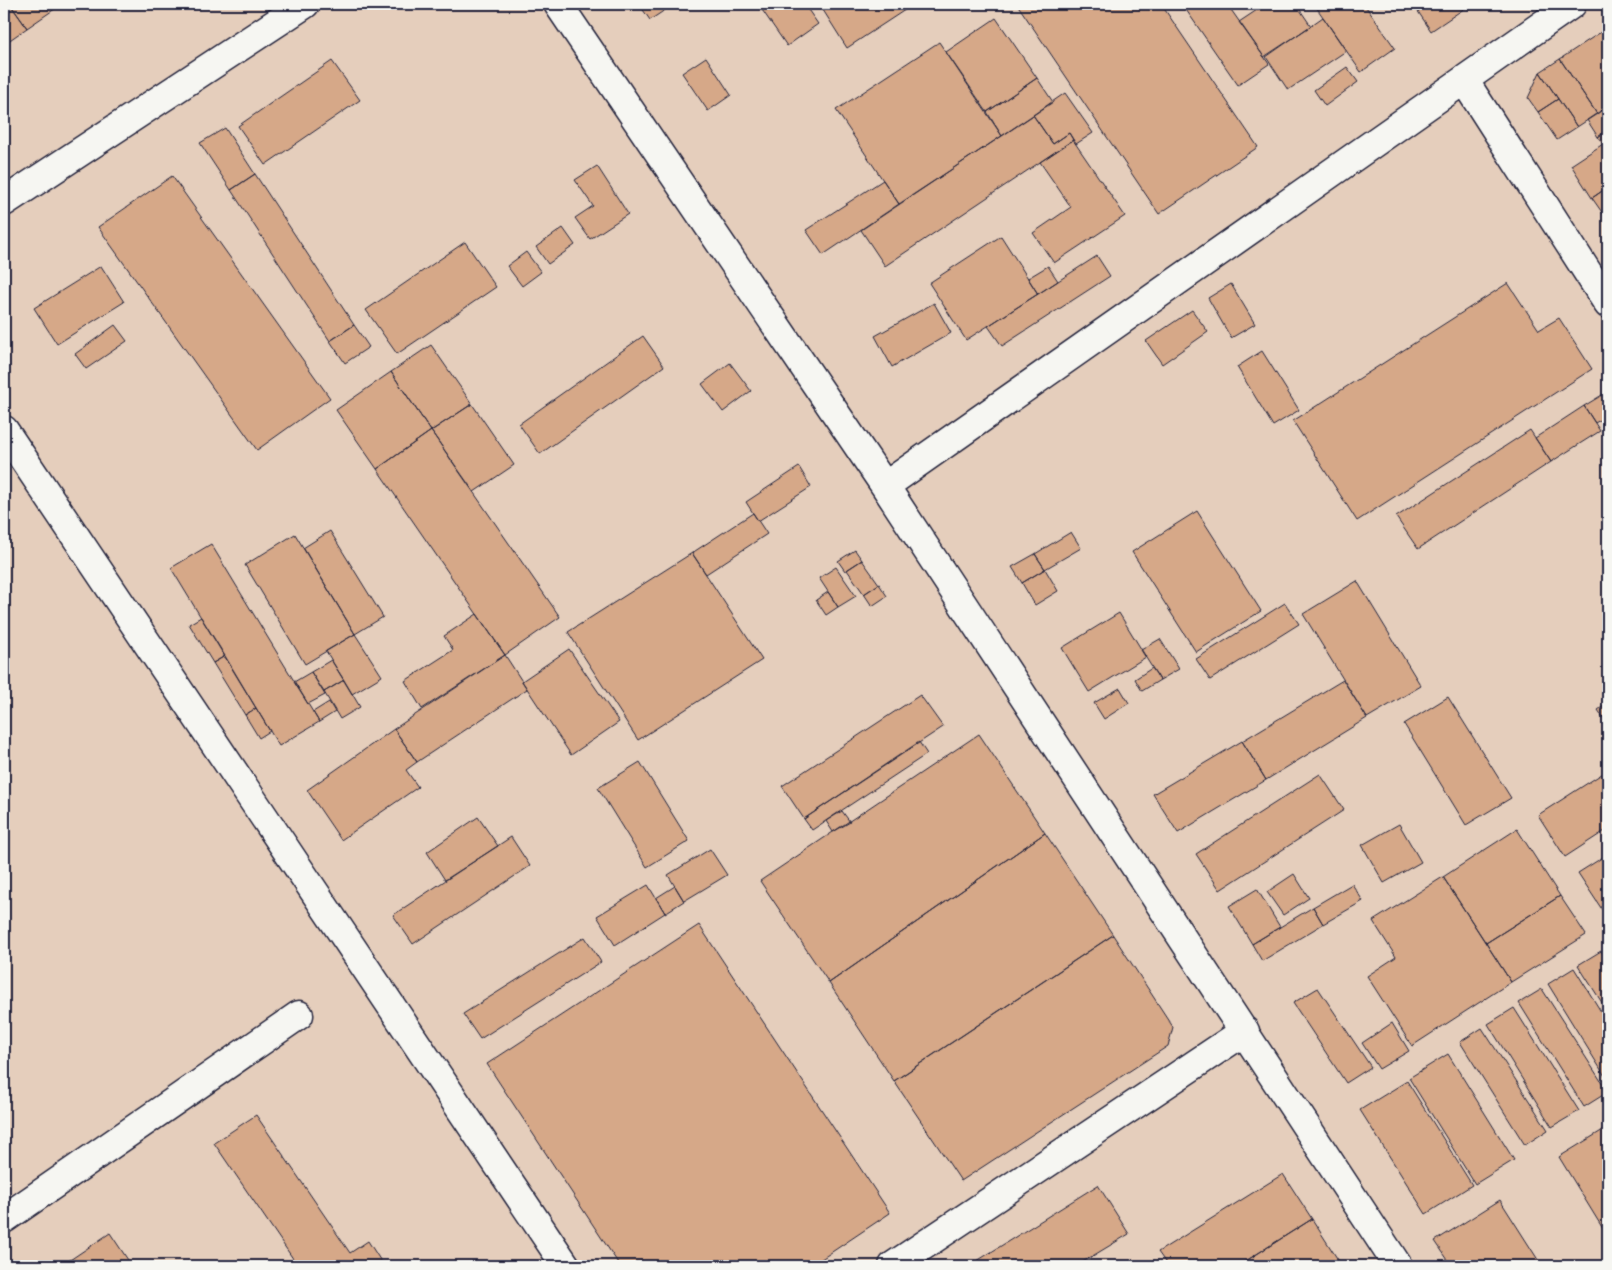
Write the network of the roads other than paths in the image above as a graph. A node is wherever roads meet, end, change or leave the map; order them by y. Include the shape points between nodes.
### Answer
1 (305, 4) edge
2 (558, 4) edge
3 (1572, 4) edge
4 (1464, 80) junction
5 (4, 202) edge
6 (1608, 304) edge
7 (4, 430) edge
8 (885, 486) junction
9 (299, 1015) dead end
10 (1245, 1030) junction
11 (4, 1219) edge
12 (566, 1266) edge
13 (893, 1266) edge
14 (1398, 1266) edge

1 - 5 street
2 - 8 street
3 - 4 street
4 - 6 street
4 - 8 street
7 - 12 street
8 - 10 street
9 - 11 street
10 - 13 street
10 - 14 street

